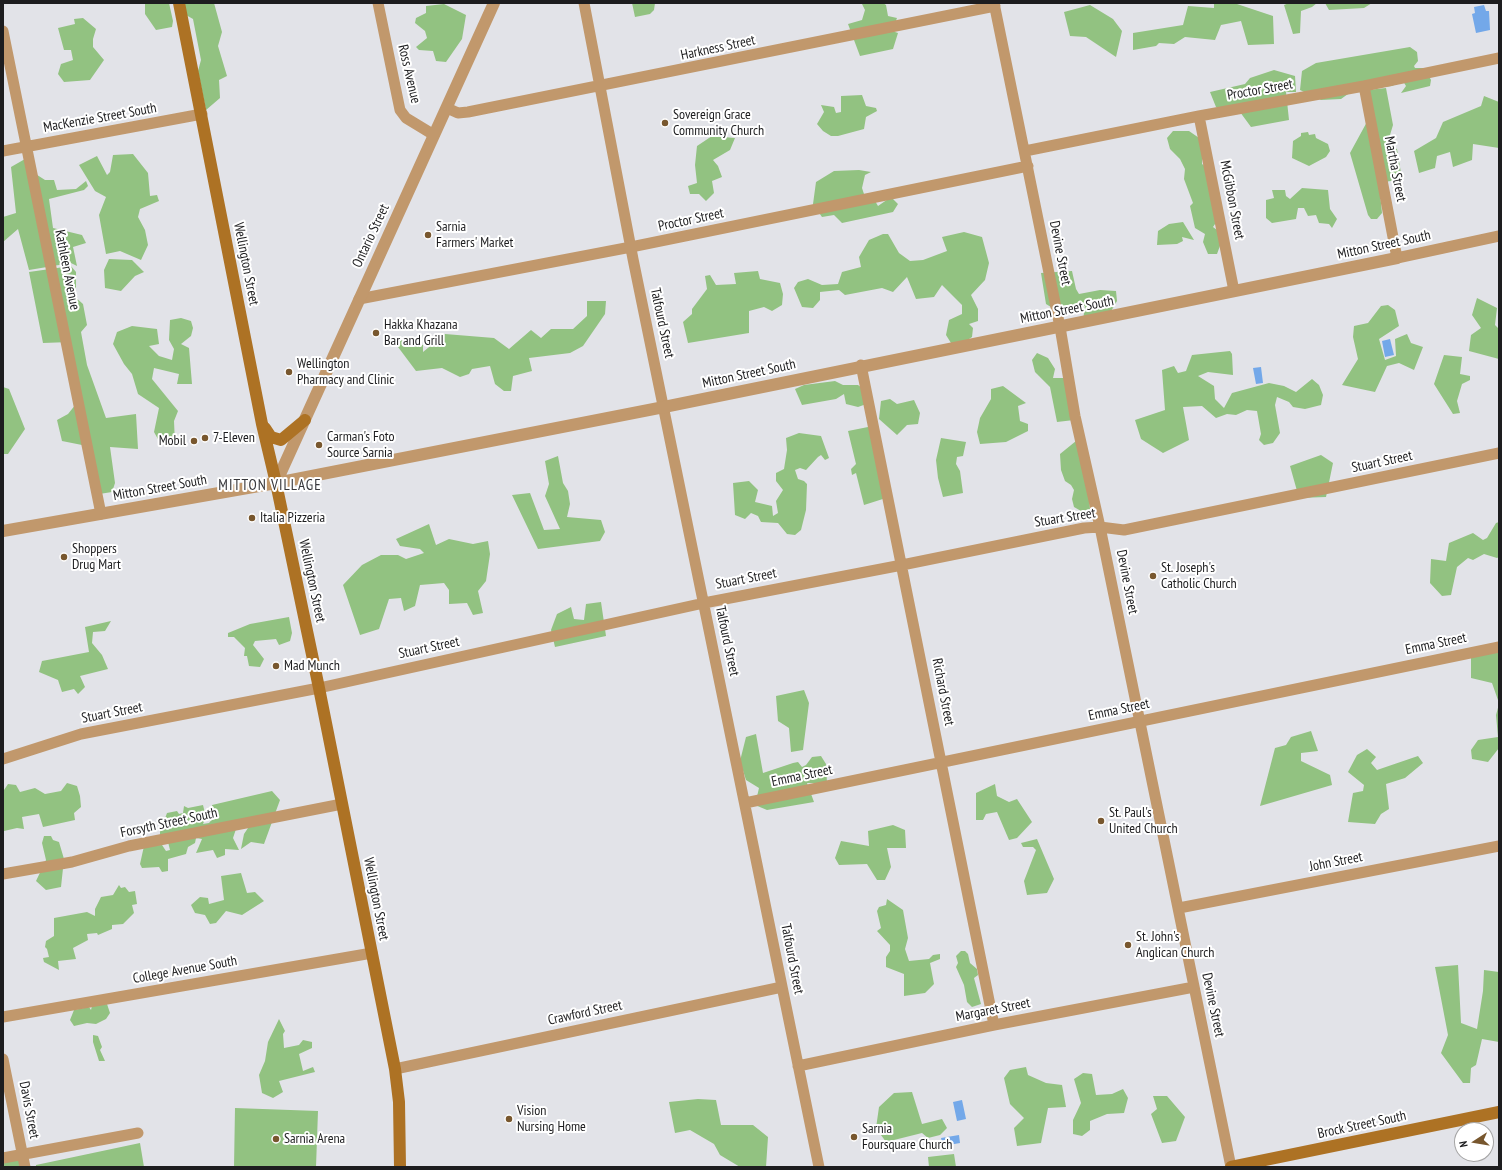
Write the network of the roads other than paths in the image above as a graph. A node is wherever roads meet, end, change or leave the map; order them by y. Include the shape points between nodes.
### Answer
1 (179, 3) edge
2 (378, 3) edge
3 (494, 3) edge
4 (584, 3) edge
5 (995, 4) edge
6 (3, 32) edge
7 (1499, 58) edge
8 (1364, 86) junction
9 (600, 87) junction
10 (446, 108) junction
11 (202, 114) junction
12 (1199, 116) junction
13 (434, 135) junction
14 (27, 147) junction
15 (3, 151) edge
16 (1025, 151) junction
17 (1028, 166) junction
18 (1499, 236) edge
19 (631, 247) junction
20 (1397, 258) junction
21 (1234, 291) junction
22 (359, 299) junction
23 (1060, 327) junction
24 (861, 366) junction
25 (664, 407) junction
26 (305, 420) junction
27 (262, 424) junction
28 (1499, 453) edge
29 (276, 483) junction
30 (101, 514) junction
31 (1100, 527) junction
32 (3, 530) edge
33 (902, 565) junction
34 (704, 603) junction
35 (1499, 647) edge
36 (319, 688) junction
37 (1139, 720) junction
38 (3, 759) edge
39 (942, 762) junction
40 (745, 803) junction
41 (342, 804) junction
42 (1499, 846) edge
43 (3, 874) edge
44 (1179, 908) junction
45 (372, 953) junction
46 (782, 987) junction
47 (1194, 987) junction
48 (3, 1017) edge
49 (994, 1025) junction
50 (3, 1059) edge
51 (798, 1066) junction
52 (394, 1069) junction
53 (1499, 1112) edge
54 (138, 1133) dead end
55 (22, 1155) junction
56 (3, 1158) edge
57 (25, 1167) edge
58 (400, 1167) edge
59 (819, 1167) edge
60 (1231, 1167) edge

1 - 11 main road, Wellington Street
2 - 13 street, Ross Avenue via 400,110 406,118
3 - 10 street, Ontario Street
4 - 9 street, Talfourd Street
5 - 9 street, Harkness Street
5 - 16 street, Devine Street
6 - 14 street, Kathleen Avenue
7 - 8 street, Proctor Street
8 - 12 street, Proctor Street
8 - 20 street, Martha Street
9 - 10 street, Harkness Street via 468,112 458,113
9 - 19 street, Talfourd Street
10 - 13 street, Ontario Street
11 - 14 street, MacKenzie Street South
11 - 27 main road, Wellington Street
12 - 16 street, Proctor Street
12 - 21 street, McGibbon Street
13 - 22 street, Ontario Street
14 - 15 street, MacKenzie Street South
14 - 30 street, Kathleen Avenue
16 - 17 street, Devine Street
17 - 19 street, Proctor Street
17 - 23 street, Devine Street
18 - 20 street, Mitton Street South
19 - 22 street, Proctor Street
19 - 25 street, Talfourd Street
20 - 21 street, Mitton Street South
21 - 23 street, Mitton Street South
22 - 26 street, Ontario Street
23 - 24 street, Mitton Street South
23 - 31 street, Devine Street via 1075,416
24 - 25 street, Mitton Street South
24 - 33 street, Richard Street
25 - 29 street, Mitton Street South
25 - 34 street, Talfourd Street
26 - 27 main road via 281,440 271,437
26 - 29 street, Ontario Street
27 - 29 main road, Wellington Street
28 - 31 street, Stuart Street via 1124,530
29 - 30 street, Mitton Street South
29 - 36 main road, Wellington Street
30 - 32 street, Mitton Street South
31 - 33 street, Stuart Street via 1084,528
31 - 37 street, Devine Street
33 - 34 street, Stuart Street
33 - 39 street, Richard Street
34 - 36 street, Stuart Street
34 - 40 street, Talfourd Street
35 - 37 street, Emma Street
36 - 38 street, Stuart Street via 81,734
36 - 41 main road, Wellington Street
37 - 39 street, Emma Street
37 - 44 street, Devine Street
39 - 40 street, Emma Street
39 - 49 street, Richard Street
40 - 46 street, Talfourd Street
41 - 43 street, Forsyth Street South via 129,846 72,862
41 - 45 main road, Wellington Street
42 - 44 street, John Street
44 - 47 street, Devine Street
45 - 48 street, College Avenue South
45 - 52 main road, Wellington Street
46 - 51 street, Talfourd Street
46 - 52 street, Crawford Street
47 - 49 street, Margaret Street
47 - 60 street, Devine Street
49 - 51 street, Margaret Street
50 - 55 street, Davis Street
51 - 59 street, Talfourd Street
52 - 58 main road, Wellington Street via 399,1102
53 - 60 main road, Brock Street South
54 - 55 street
55 - 56 street
55 - 57 street, Davis Street

